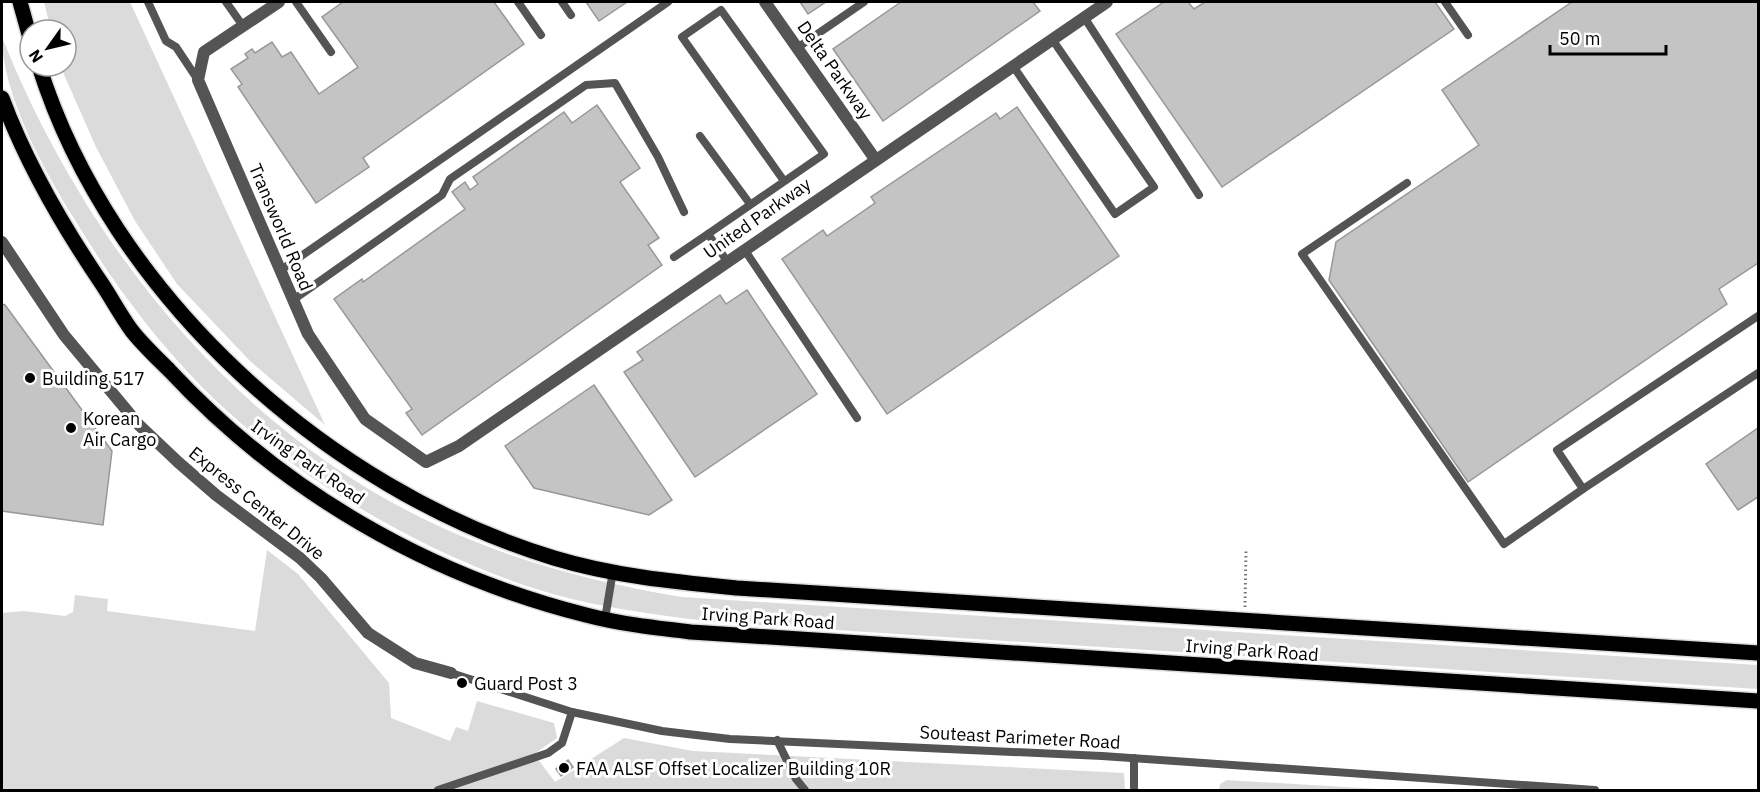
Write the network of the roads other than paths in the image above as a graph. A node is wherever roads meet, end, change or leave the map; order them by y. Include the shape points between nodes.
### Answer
1 (21, 2) edge
2 (148, 2) edge
3 (226, 2) edge
4 (279, 2) edge
5 (296, 2) edge
6 (518, 2) edge
7 (562, 2) edge
8 (668, 2) edge
9 (765, 2) edge
10 (864, 2) edge
11 (1107, 2) edge
12 (1445, 2) edge
13 (571, 15) dead end
14 (1084, 17) junction
15 (25, 18) edge
16 (243, 26) junction
17 (542, 35) dead end
18 (1468, 35) dead end
19 (1052, 39) junction
20 (797, 48) junction
21 (332, 52) dead end
22 (1013, 66) junction
23 (44, 78) edge
24 (198, 80) junction
25 (2, 98) edge
26 (700, 136) dead end
27 (875, 159) junction
28 (784, 181) junction
29 (1407, 183) dead end
30 (1199, 195) dead end
31 (750, 204) junction
32 (684, 212) dead end
33 (708, 234) junction
34 (2, 242) edge
35 (744, 249) junction
36 (674, 257) dead end
37 (727, 261) junction
38 (281, 270) junction
39 (293, 300) junction
40 (1758, 316) edge
41 (1758, 373) edge
42 (857, 418) dead end
43 (426, 462) joint
44 (1583, 489) junction
45 (613, 571) junction
46 (605, 619) junction
47 (1758, 653) edge
48 (451, 673) joint
49 (1758, 702) edge
50 (572, 712) junction
51 (777, 740) junction
52 (1134, 758) junction
53 (438, 790) edge
54 (805, 790) edge
55 (1134, 790) edge
56 (1595, 790) edge

1 - 15 main road
2 - 24 lane via 166,41 176,47
3 - 16 lane
4 - 16 street
5 - 21 lane
6 - 17 lane
7 - 13 lane
8 - 38 lane
9 - 20 street, Delta Parkway
10 - 20 lane
11 - 14 street, United Parkway
12 - 18 lane
14 - 19 street, United Parkway
14 - 30 lane
16 - 24 street via 204,52
19 - 22 street, United Parkway
19 - 22 lane via 1154,187 1115,214
20 - 27 street, Delta Parkway
22 - 27 street, United Parkway
23 - 45 main road, Irving Park Road via 72,147 139,260 200,333 270,401 327,445 404,494 554,558
24 - 38 street, Transworld Road
25 - 46 main road, Irving Park Road via 35,176 132,330 225,426 273,466 341,512 435,563 526,598
26 - 31 lane
27 - 35 street, United Parkway
28 - 28 lane via 824,154 721,10 682,37
28 - 31 lane
29 - 44 lane via 1302,254 1504,544
31 - 33 lane
32 - 39 lane via 658,157 615,83 586,85 450,179 442,195
33 - 36 lane
33 - 37 lane
34 - 48 street, Express Center Drive via 64,335 139,424 178,462 300,558 368,633 415,663
35 - 37 street, United Parkway
35 - 42 lane
37 - 43 street, United Parkway via 459,446
38 - 39 street, Transworld Road
39 - 43 street, Transworld Road via 308,334 365,419
40 - 44 lane via 1557,450
41 - 44 lane
45 - 46 lane
45 - 47 main road, Irving Park Road via 737,588
46 - 49 main road, Irving Park Road via 691,632
48 - 50 lane, Souteast Parimeter Road
50 - 51 lane, Souteast Parimeter Road via 662,731
50 - 53 lane via 562,743 548,753
51 - 52 lane, Souteast Parimeter Road
51 - 54 lane
52 - 55 lane
52 - 56 lane, Souteast Parimeter Road

